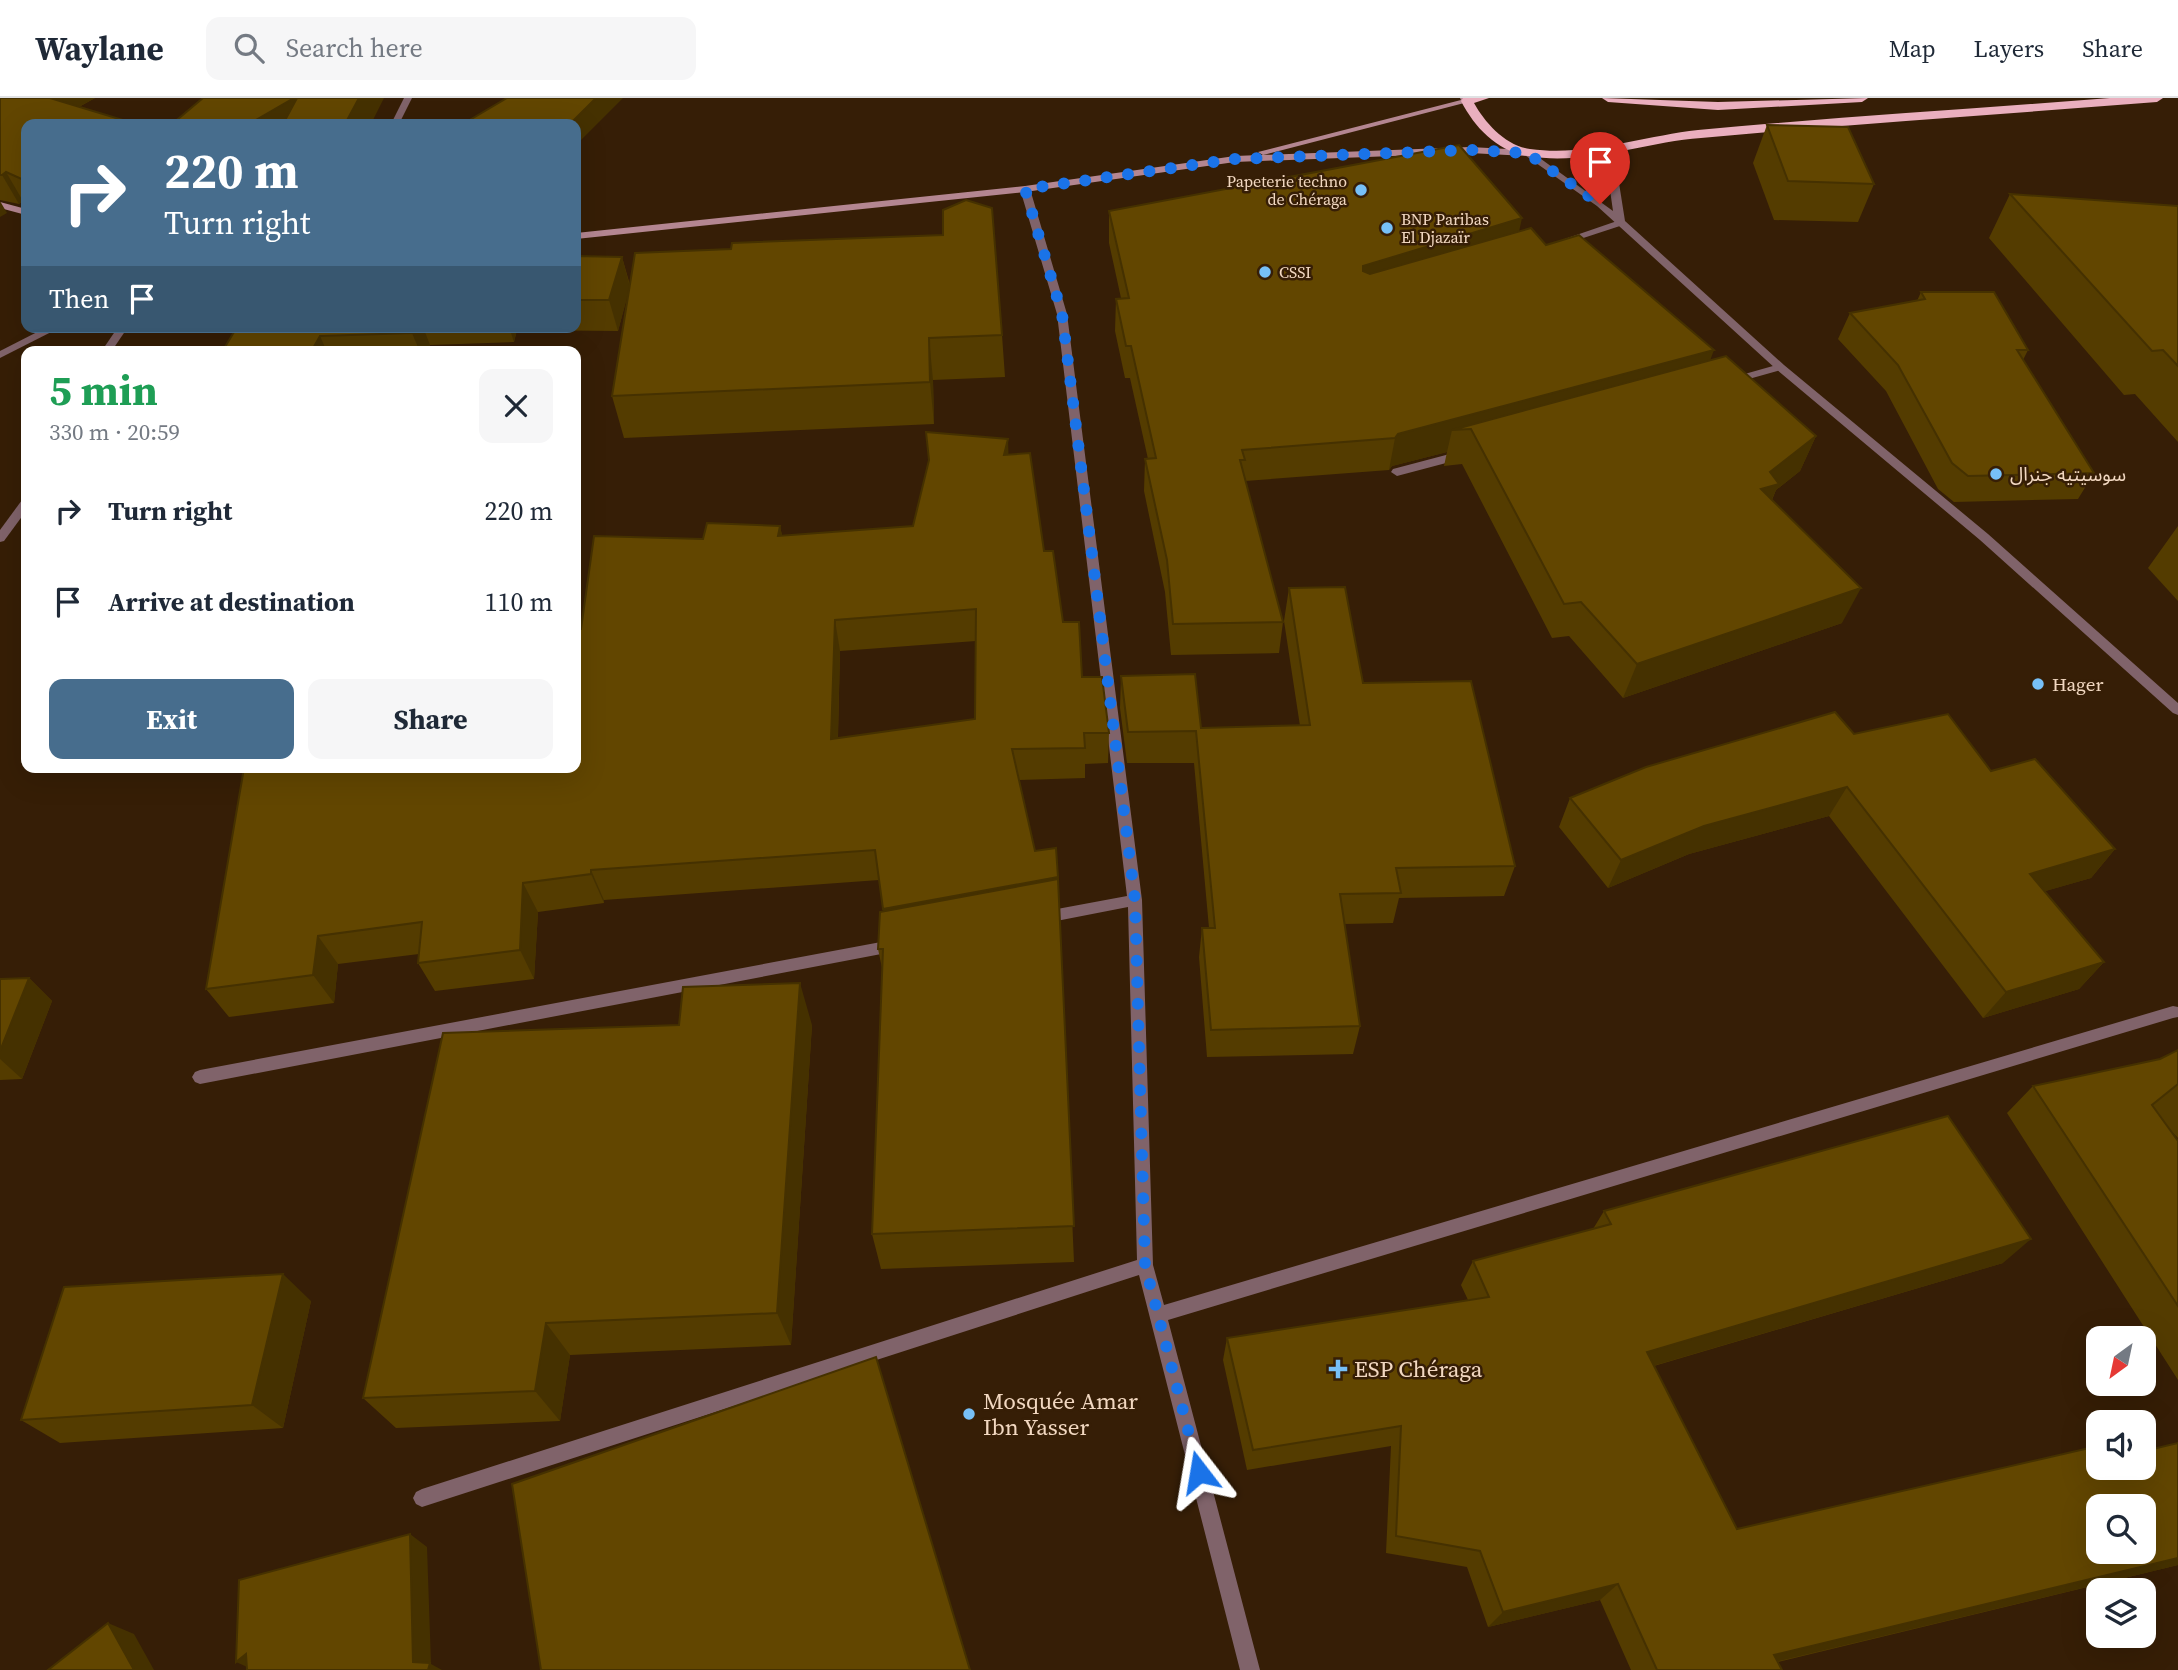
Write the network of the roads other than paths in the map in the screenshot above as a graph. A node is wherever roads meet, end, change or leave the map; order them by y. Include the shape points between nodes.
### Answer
1 (408, 98) edge
2 (1483, 98) edge
3 (1608, 98) edge
4 (1862, 98) edge
5 (2157, 98) edge
6 (1466, 99) edge
7 (398, 119) edge
8 (1619, 146) junction
9 (1527, 153) junction
10 (1235, 159) junction
11 (1025, 189) junction
12 (0, 205) edge
13 (21, 211) edge
14 (1620, 223) junction
15 (581, 235) edge
16 (1548, 246) edge
17 (44, 333) edge
18 (0, 355) edge
19 (1780, 367) junction
20 (1714, 385) edge
21 (1476, 451) edge
22 (1397, 472) edge
23 (21, 510) edge
24 (0, 538) edge
25 (2178, 710) edge
26 (1135, 900) junction
27 (1025, 921) edge
28 (915, 942) edge
29 (2173, 1012) dead end
30 (200, 1077) dead end
31 (1145, 1265) junction
32 (1160, 1314) junction
33 (422, 1498) dead end
34 (1250, 1670) edge

1 - 7 street
2 - 6 highway
3 - 4 highway via 1718,106
5 - 8 highway via 1705,134
6 - 9 highway via 1481,124
6 - 10 main road
8 - 9 highway
8 - 14 street via 1614,183
9 - 10 main road via 1470,150
9 - 14 street via 1577,186
10 - 11 main road
11 - 15 main road
11 - 26 street via 1062,314
12 - 13 main road
14 - 16 street
14 - 19 street
17 - 18 street
19 - 20 street
19 - 25 street via 1984,537
21 - 22 street
23 - 24 street
26 - 27 street
26 - 31 street
28 - 30 street
29 - 32 street
31 - 32 street
31 - 33 street
32 - 34 street

